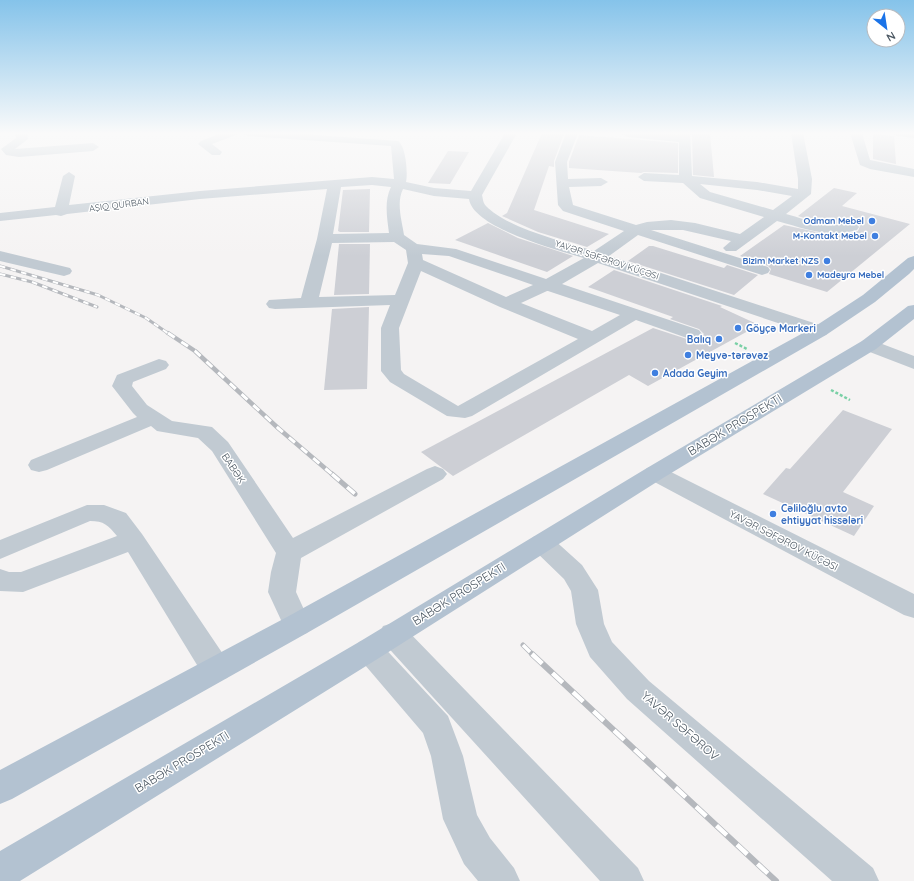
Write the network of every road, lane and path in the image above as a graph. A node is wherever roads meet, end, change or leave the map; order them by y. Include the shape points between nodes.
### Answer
1 (401, 174) edge
2 (487, 174) edge
3 (562, 174) edge
4 (686, 174) edge
5 (804, 174) edge
6 (69, 176) dead end
7 (644, 177) dead end
8 (686, 179) junction
9 (601, 182) dead end
10 (562, 183) junction
11 (335, 184) junction
12 (399, 184) junction
13 (804, 194) junction
14 (475, 195) junction
15 (61, 212) junction
16 (776, 216) junction
17 (0, 217) edge
18 (852, 227) dead end
19 (636, 230) junction
20 (397, 237) junction
21 (325, 239) junction
22 (743, 239) junction
23 (415, 255) junction
24 (0, 256) edge
25 (598, 256) junction
26 (720, 256) junction
27 (914, 261) edge
28 (762, 270) dead end
29 (64, 271) dead end
30 (549, 284) junction
31 (400, 300) junction
32 (309, 302) junction
33 (506, 303) junction
34 (275, 304) dead end
35 (914, 310) edge
36 (634, 314) junction
37 (820, 331) junction
38 (692, 334) dead end
39 (594, 338) junction
40 (869, 345) junction
41 (914, 363) edge
42 (159, 365) dead end
43 (153, 418) junction
44 (39, 465) dead end
45 (655, 473) junction
46 (435, 474) dead end
47 (133, 540) junction
48 (542, 543) junction
49 (0, 550) edge
50 (289, 553) junction
51 (0, 579) edge
52 (914, 607) edge
53 (297, 625) junction
54 (381, 642) junction
55 (216, 669) junction
56 (0, 788) edge
57 (0, 872) edge
58 (501, 881) edge
59 (625, 881) edge
60 (860, 881) edge

1 - 12 street
2 - 14 street
3 - 10 street
4 - 8 street
5 - 13 street
6 - 15 street
7 - 8 street
8 - 13 street via 757,186
8 - 16 street via 705,195
9 - 10 street
10 - 19 street via 565,205 568,208
11 - 12 street
11 - 15 street via 200,195
11 - 21 street
12 - 14 street via 434,192
12 - 20 street via 394,194 393,214
13 - 16 street
14 - 25 street, YAVƏR SƏFƏROV KÜÇƏSI via 479,206 503,224 529,235
15 - 17 street
16 - 18 street via 822,229 840,230
16 - 22 street
19 - 22 street via 648,226 689,226
19 - 25 street
19 - 26 street
20 - 21 street
20 - 23 street
21 - 32 street
22 - 26 street
23 - 30 street via 451,252
23 - 31 street
23 - 33 street
24 - 29 street
25 - 30 street
25 - 37 street, YAVƏR SƏFƏROV KÜÇƏSI
26 - 28 street
27 - 37 main road via 858,308
30 - 33 street
30 - 36 street
31 - 32 street
31 - 39 street via 390,328 391,371 397,378 460,414
32 - 34 street
33 - 39 street
35 - 40 main road, BABƏK PROSPEKTI
36 - 38 street
36 - 39 street
37 - 53 main road
40 - 41 street
40 - 45 main road, BABƏK PROSPEKTI
42 - 43 street, BABƏK via 124,379 122,386 140,409
43 - 44 street
43 - 50 street, BABƏK via 165,426 204,432 220,447
45 - 48 main road, BABƏK PROSPEKTI
45 - 52 street, YAVƏR SƏFƏROV KÜÇƏSI
46 - 50 street
47 - 49 street via 117,519 104,513 87,513
47 - 51 street via 23,582 3,582
47 - 55 street
48 - 54 main road, BABƏK PROSPEKTI
48 - 60 street, YAVƏR SƏFƏROV via 573,572 584,590 590,624 600,649 638,690
50 - 53 street via 282,592
53 - 55 main road
54 - 57 main road, BABƏK PROSPEKTI
54 - 58 street via 437,726 447,756 461,819 477,851
54 - 59 street
55 - 56 main road

